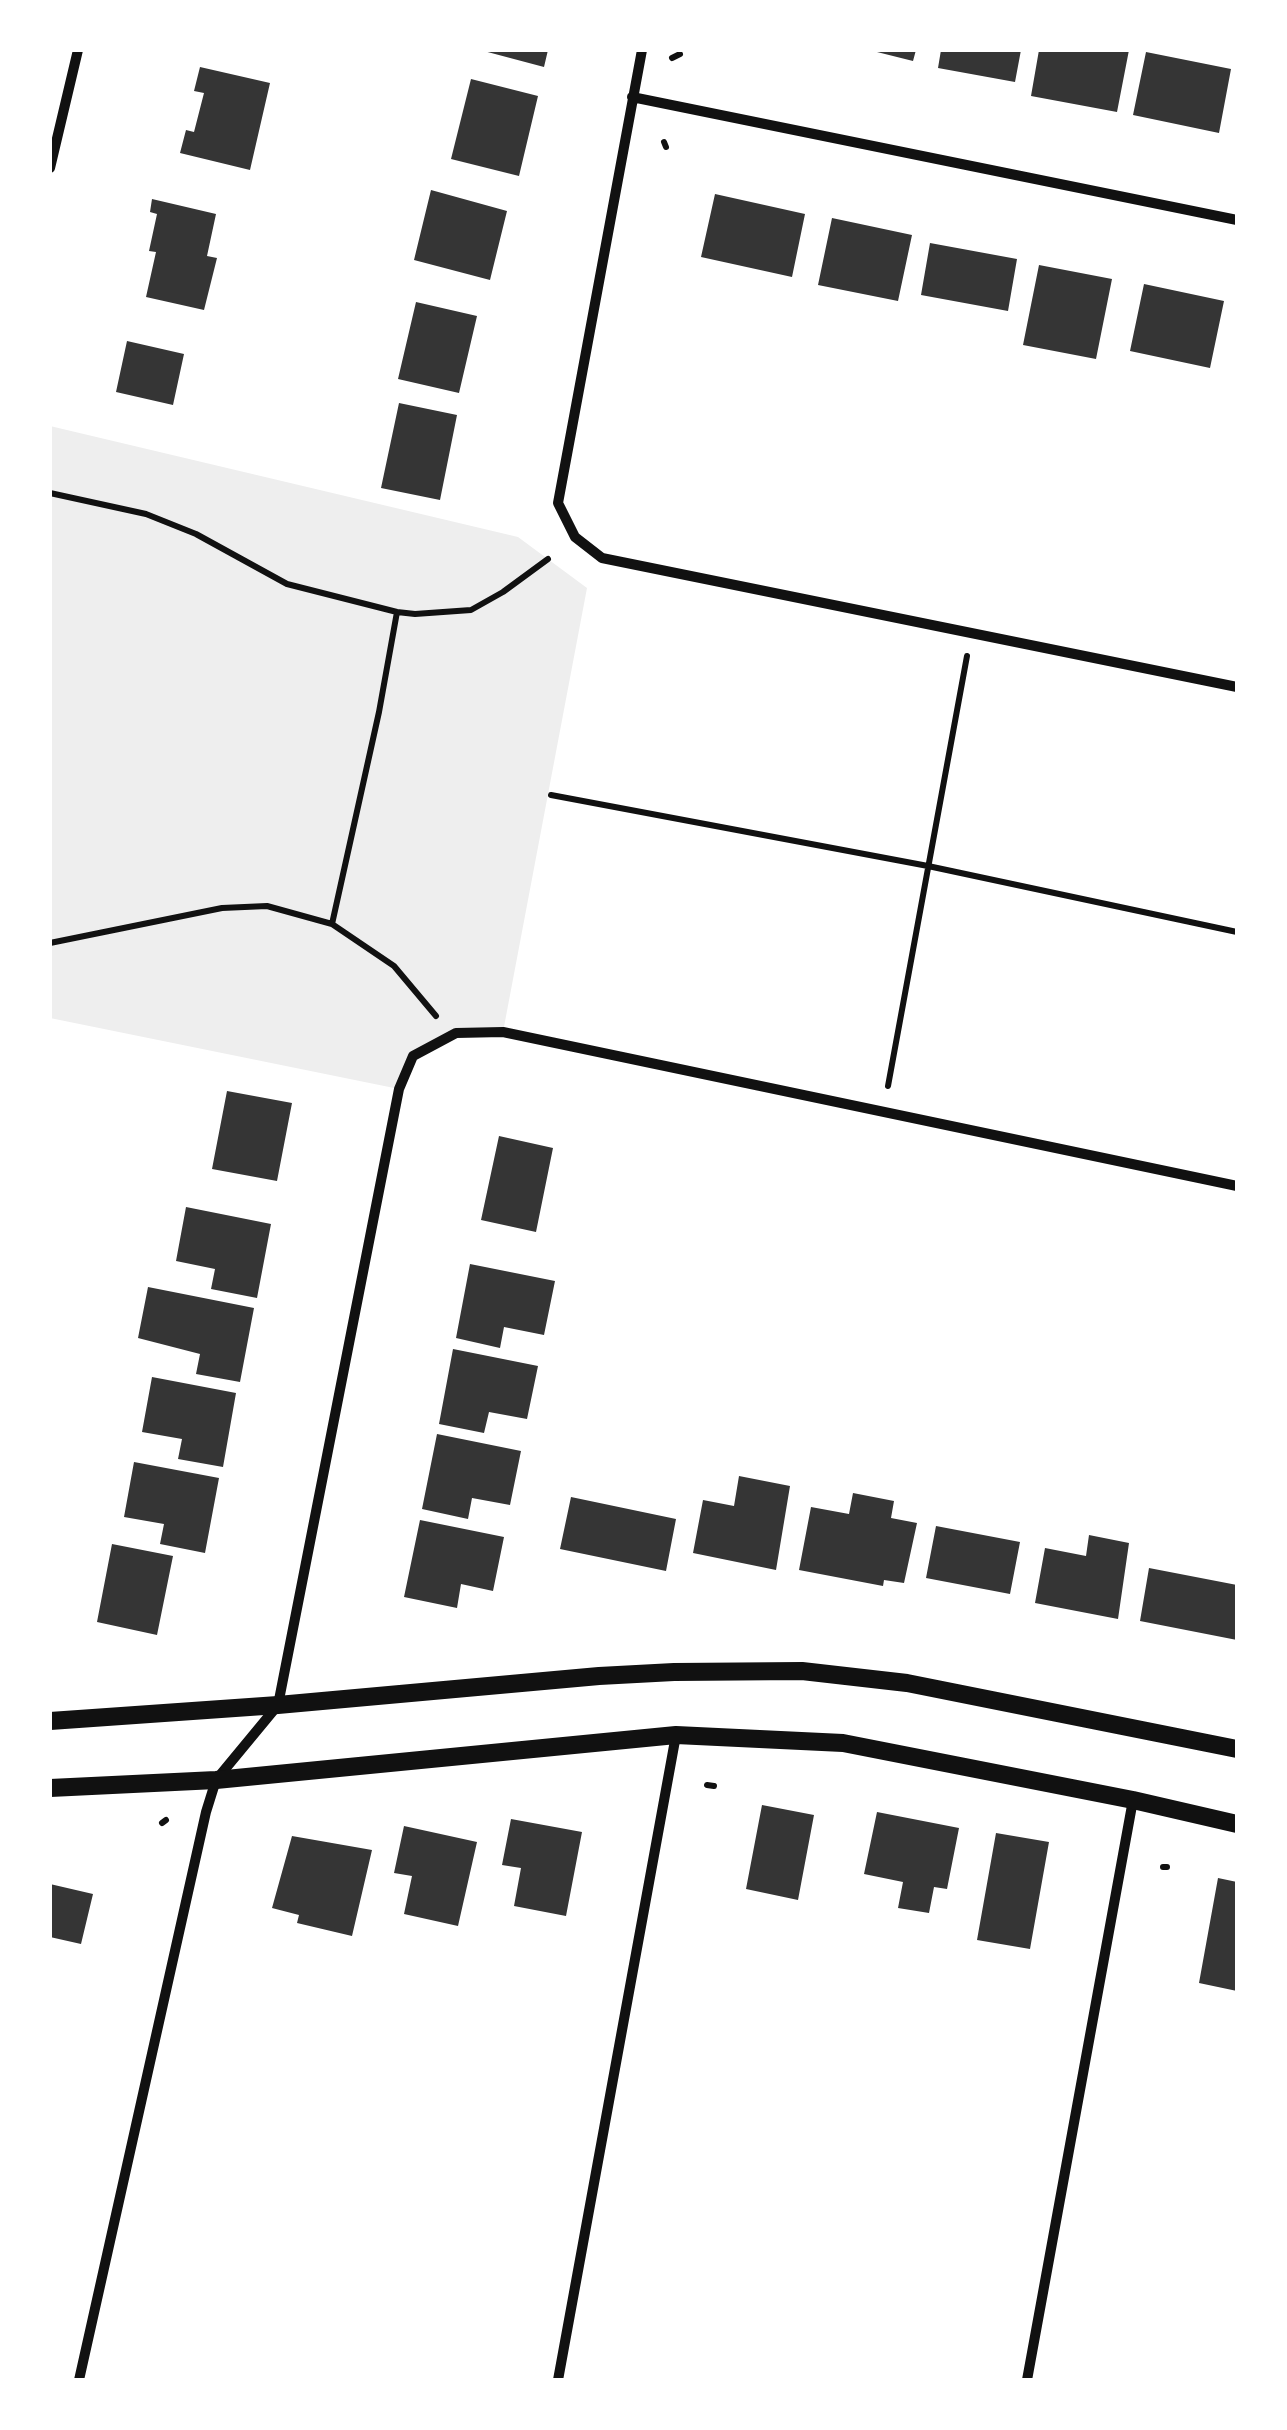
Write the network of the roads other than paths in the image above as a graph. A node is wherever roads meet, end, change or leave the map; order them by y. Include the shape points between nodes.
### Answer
1 (78, 50) edge
2 (642, 50) edge
3 (632, 97) junction
4 (50, 168) edge
5 (1237, 220) edge
6 (1237, 688) edge
7 (1237, 1186) edge
8 (278, 1705) junction
9 (50, 1721) edge
10 (676, 1735) junction
11 (1237, 1748) edge
12 (216, 1780) junction
13 (50, 1788) edge
14 (1132, 1800) junction
15 (1237, 1824) edge
16 (79, 2380) edge
17 (558, 2380) edge
18 (1028, 2380) edge

1 - 4 street
2 - 3 street
3 - 5 street
3 - 6 street via 558,504 575,538 602,558
7 - 8 street via 502,1032 456,1033 413,1056 399,1089
8 - 9 street
8 - 11 street via 599,1676 802,1671 924,1686
8 - 12 street
10 - 12 street
10 - 14 street via 843,1743
10 - 17 street
12 - 13 street
12 - 16 street
14 - 15 street
14 - 18 street

